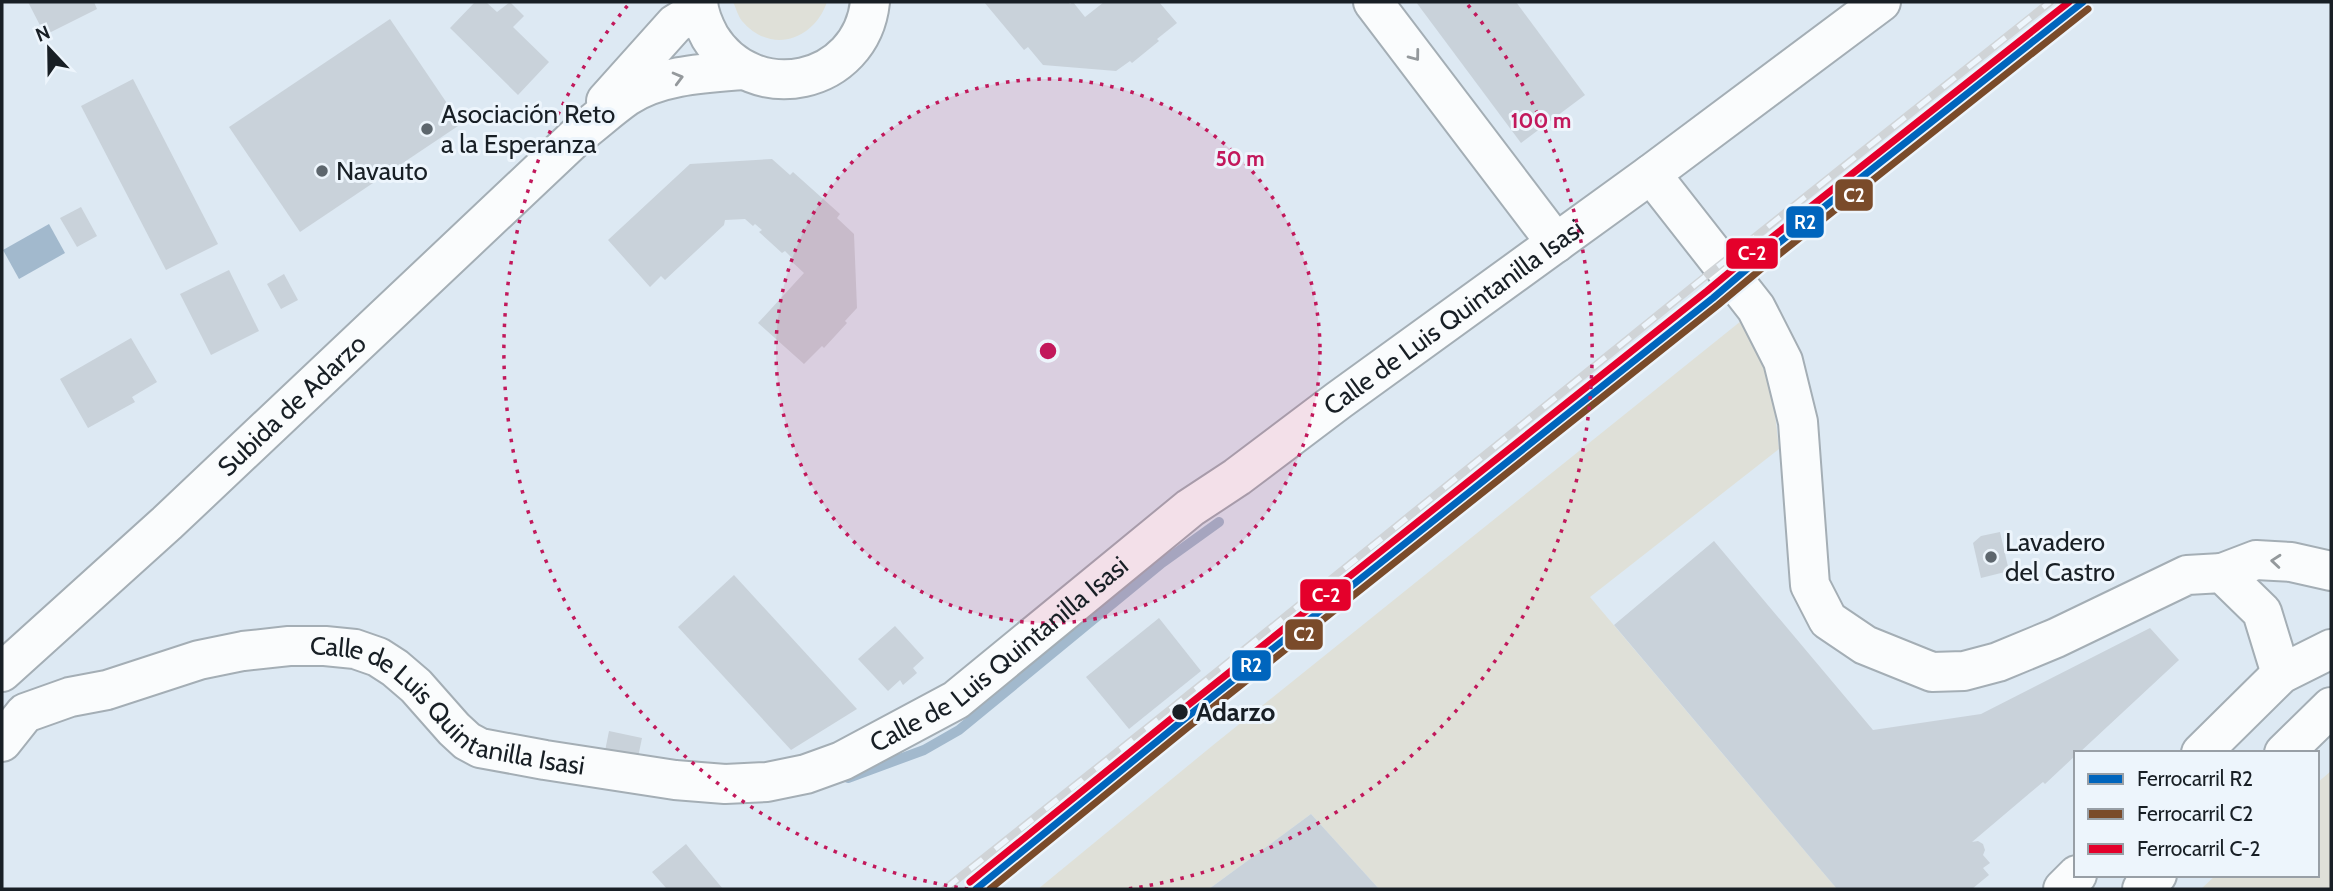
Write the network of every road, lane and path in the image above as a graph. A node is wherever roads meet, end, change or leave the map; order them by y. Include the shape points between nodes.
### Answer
1 (870, 2) edge
2 (1373, 2) edge
3 (1881, 2) edge
4 (698, 6) edge
5 (744, 70) junction
6 (578, 135) junction
7 (1651, 174) junction
8 (1556, 243) junction
9 (2331, 570) edge
10 (2222, 573) junction
11 (2331, 649) edge
12 (2, 672) edge
13 (2281, 674) junction
14 (2331, 707) edge
15 (2, 742) edge
16 (2203, 751) edge
17 (2286, 751) edge
18 (2155, 877) edge
19 (2142, 889) edge

1 - 5 main road via 869,16 856,42 838,62 822,71 782,80
2 -> 8 main road
3 - 7 main road, Calle de Luis Quintanilla Isasi
4 - 5 main road via 718,49
4 - 6 main road, Subida de Adarzo via 675,24
6 -> 5 main road, Subida de Adarzo via 628,96 662,82 695,73
6 - 12 main road, Subida de Adarzo via 167,523
7 - 8 main road, Calle de Luis Quintanilla Isasi
7 - 10 main road via 1756,308 1783,361 1798,422 1811,585 1828,621 1865,645 1932,671 1964,671 2056,638 2187,575
8 - 15 main road, Calle de Luis Quintanilla Isasi via 1190,508 956,700 842,761 806,774 725,784 480,748 454,729 416,686 387,662 355,649 325,646 243,651 60,700 25,713
9 -> 10 main road via 2256,559
10 - 13 main road via 2262,612
11 - 13 main road
13 - 16 main road
14 - 17 main road
18 - 19 main road

